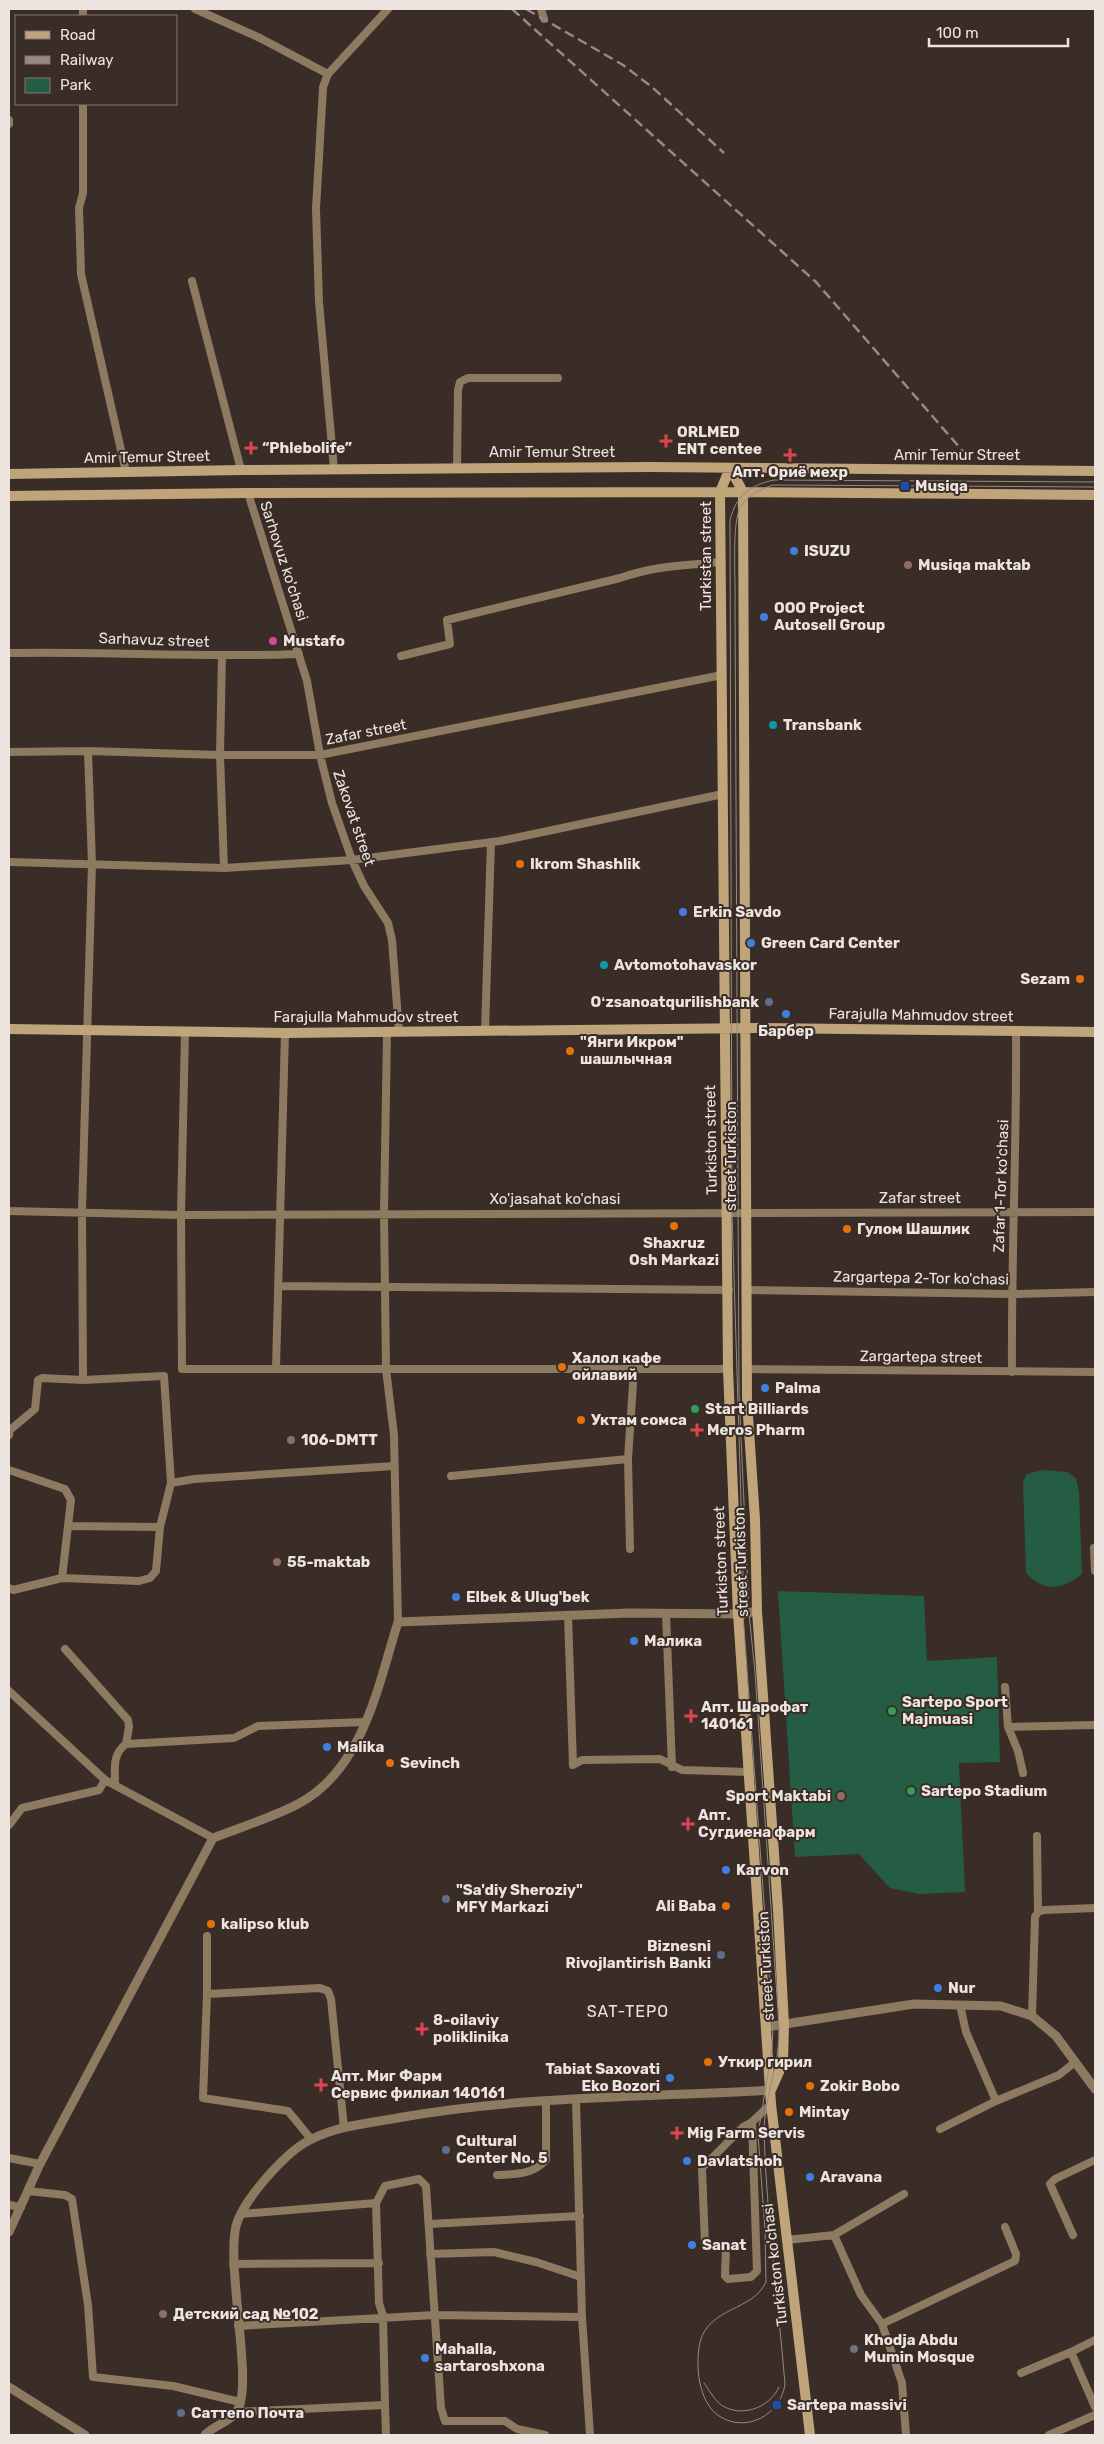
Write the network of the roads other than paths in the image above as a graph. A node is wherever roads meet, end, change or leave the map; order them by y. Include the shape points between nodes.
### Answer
1 (388, 9) edge
2 (542, 9) edge
3 (200, 10) edge
4 (544, 19) dead end
5 (328, 74) junction
6 (83, 105) edge
7 (9, 120) edge
8 (9, 124) edge
9 (192, 282) dead end
10 (558, 378) dead end
11 (457, 468) junction
12 (730, 468) junction
13 (334, 469) junction
14 (241, 470) junction
15 (1095, 471) edge
16 (126, 472) junction
17 (9, 474) edge
18 (720, 492) junction
19 (743, 492) junction
20 (248, 493) junction
21 (1095, 495) edge
22 (9, 496) edge
23 (720, 562) junction
24 (9, 653) edge
25 (299, 654) junction
26 (222, 656) junction
27 (401, 656) dead end
28 (722, 675) junction
29 (88, 751) junction
30 (9, 752) edge
31 (320, 755) junction
32 (220, 756) junction
33 (723, 794) junction
34 (491, 842) junction
35 (352, 860) junction
36 (9, 862) edge
37 (92, 864) junction
38 (224, 868) junction
39 (746, 1028) junction
40 (9, 1029) edge
41 (724, 1029) junction
42 (87, 1030) junction
43 (485, 1031) junction
44 (1016, 1031) junction
45 (185, 1032) junction
46 (387, 1032) junction
47 (399, 1032) junction
48 (1095, 1032) edge
49 (285, 1033) junction
50 (9, 1211) edge
51 (82, 1211) junction
52 (1014, 1211) junction
53 (1095, 1212) edge
54 (384, 1213) junction
55 (727, 1213) junction
56 (745, 1213) junction
57 (280, 1214) junction
58 (181, 1215) junction
59 (279, 1286) junction
60 (386, 1288) junction
61 (728, 1290) junction
62 (746, 1290) junction
63 (1095, 1292) edge
64 (1011, 1294) junction
65 (276, 1368) junction
66 (386, 1369) junction
67 (634, 1369) junction
68 (728, 1369) junction
69 (746, 1369) junction
70 (1012, 1372) junction
71 (1095, 1372) edge
72 (83, 1380) junction
73 (9, 1435) edge
74 (628, 1460) junction
75 (394, 1466) junction
76 (9, 1469) edge
77 (451, 1476) dead end
78 (171, 1483) junction
79 (68, 1526) junction
80 (160, 1527) junction
81 (1094, 1548) edge
82 (630, 1549) dead end
83 (1095, 1571) edge
84 (62, 1578) junction
85 (9, 1588) edge
86 (757, 1611) junction
87 (666, 1614) junction
88 (738, 1614) junction
89 (568, 1615) junction
90 (398, 1622) junction
91 (65, 1649) dead end
92 (1005, 1687) dead end
93 (9, 1691) edge
94 (364, 1722) junction
95 (1095, 1725) edge
96 (1008, 1727) junction
97 (126, 1744) junction
98 (672, 1766) junction
99 (749, 1772) junction
100 (1023, 1773) dead end
101 (105, 1780) junction
102 (115, 1785) junction
103 (9, 1825) edge
104 (1037, 1836) dead end
105 (213, 1838) junction
106 (1095, 1908) edge
107 (1038, 1912) junction
108 (207, 1936) dead end
109 (207, 1994) junction
110 (960, 2005) junction
111 (1032, 2016) junction
112 (784, 2025) junction
113 (766, 2027) junction
114 (1075, 2062) junction
115 (1095, 2089) edge
116 (770, 2090) junction
117 (576, 2100) junction
118 (546, 2101) junction
119 (996, 2102) junction
120 (771, 2104) junction
121 (752, 2122) junction
122 (344, 2128) junction
123 (940, 2129) dead end
124 (312, 2139) junction
125 (9, 2158) edge
126 (1095, 2160) edge
127 (40, 2164) junction
128 (497, 2175) dead end
129 (28, 2191) junction
130 (904, 2194) dead end
131 (376, 2203) junction
132 (9, 2205) edge
133 (21, 2207) junction
134 (241, 2214) junction
135 (580, 2216) junction
136 (429, 2224) junction
137 (1005, 2227) dead end
138 (9, 2232) edge
139 (834, 2235) junction
140 (1073, 2235) dead end
141 (787, 2240) junction
142 (430, 2254) junction
143 (379, 2263) junction
144 (233, 2264) junction
145 (581, 2277) junction
146 (435, 2315) junction
147 (383, 2316) junction
148 (582, 2317) junction
149 (882, 2324) junction
150 (238, 2326) junction
151 (1095, 2340) edge
152 (1071, 2352) junction
153 (1021, 2373) dead end
154 (9, 2387) edge
155 (240, 2402) junction
156 (385, 2405) junction
157 (1095, 2407) edge
158 (237, 2412) junction
159 (1095, 2415) edge
160 (85, 2435) edge
161 (205, 2435) edge
162 (386, 2435) edge
163 (545, 2435) edge
164 (590, 2435) edge
165 (810, 2435) edge
166 (906, 2435) edge
167 (1049, 2435) edge

1 - 5 street
2 - 4 street
3 - 5 street
5 - 13 street via 323,87 316,209 319,302
6 - 16 street via 81,274
7 - 8 street
9 - 14 street
10 - 11 street via 468,378 460,382
11 - 12 main road, Amir Temur Street
11 - 13 main road, Amir Temur Street
12 - 15 main road, Amir Temur Street
12 - 18 main road, Turkistan street
12 - 19 main road
13 - 14 main road, Amir Temur Street
14 - 16 main road, Amir Temur Street
16 - 17 main road, Amir Temur Street
18 - 19 main road
18 - 20 main road
18 - 23 main road, Turkistan street
19 - 21 main road
19 - 39 main road
20 - 22 main road
20 - 25 street, Sarhovuz ko'chasi
23 - 27 street via 675,564 644,570 447,620 450,644
23 - 28 main road, Turkistan street
24 - 26 street, Sarhavuz street via 89,651
25 - 26 street, Sarhavuz street
25 - 31 street, Sarhovuz ko'chasi
26 - 32 street
28 - 31 street, Zafar street
28 - 33 main road, Turkistan street
29 - 30 street, Zafar street
29 - 32 street, Zafar street
29 - 37 street
31 - 32 street, Zafar street
31 - 35 street, Zakovat street via 332,803
32 - 38 street
33 - 34 street
33 - 41 main road, Turkistan street
34 - 35 street
34 - 43 street
35 - 38 street
35 - 47 street, Zakovat street via 388,923
36 - 37 street
37 - 38 street
37 - 42 street
39 - 41 main road, Farajulla Mahmudov street
39 - 44 main road, Farajulla Mahmudov street
39 - 56 main road, street Turkiston
40 - 42 main road, Farajulla Mahmudov street
41 - 43 main road, Farajulla Mahmudov street
41 - 55 main road, Turkiston street
42 - 45 main road, Farajulla Mahmudov street
42 - 51 street
43 - 47 main road, Farajulla Mahmudov street
44 - 48 main road, Farajulla Mahmudov street
44 - 52 street, Zafar 1-Tor ko'chasi
45 - 49 main road, Farajulla Mahmudov street
45 - 58 street
46 - 47 main road, Farajulla Mahmudov street
46 - 49 main road, Farajulla Mahmudov street
46 - 54 street
49 - 57 street
50 - 51 street, Xo'jasahat ko'chasi
51 - 58 street, Xo'jasahat ko'chasi
51 - 72 street
52 - 53 street, Zafar street
52 - 56 street, Zafar street
52 - 64 street, Zafar 1-Tor ko'chasi
54 - 55 street, Xo'jasahat ko'chasi
54 - 57 street, Xo'jasahat ko'chasi
54 - 60 street
55 - 56 street, Zafar street
55 - 61 main road, Turkiston street
56 - 62 main road, street Turkiston
57 - 58 street, Xo'jasahat ko'chasi
57 - 59 street
58 - 65 street via 182,1369
59 - 60 street
59 - 65 street
60 - 61 street
60 - 66 street
61 - 68 main road, Turkiston street
62 - 64 street, Zargartepa 2-Tor ko'chasi
62 - 69 main road, street Turkiston
63 - 64 street, Zargartepa 2-Tor ko'chasi
64 - 70 street, Zafar 1-Tor ko'chasi
65 - 66 street
66 - 67 street
66 - 75 street via 394,1435
67 - 68 street
67 - 74 street
68 - 88 main road, Turkiston street
69 - 70 street, Zargartepa street
69 - 86 main road, street Turkiston
70 - 71 street, Zargartepa street
72 - 73 street via 38,1380 35,1409 10,1430
72 - 78 street via 164,1376
74 - 77 street
74 - 82 street
75 - 78 street
75 - 90 street
76 - 79 street via 65,1489 71,1500
78 - 80 street
79 - 80 street
79 - 84 street
80 - 84 street via 156,1571 150,1578 139,1581
81 - 83 street
84 - 85 street via 13,1590
86 - 88 street
86 - 112 main road, street Turkiston
87 - 88 street
87 - 89 street
87 - 98 street
88 - 99 main road, Turkiston street
89 - 90 street
89 - 98 street via 573,1765 582,1760 660,1759
90 - 94 street
91 - 97 street via 128,1720
92 - 96 street
93 - 101 street
94 - 97 street via 258,1726 234,1738
94 - 105 street via 350,1754 319,1790 298,1804
95 - 96 street
96 - 100 street
97 - 102 street via 116,1756
98 - 99 street via 682,1770
99 - 113 main road, Turkiston street
101 - 102 street
101 - 103 street via 99,1790 22,1808
102 - 105 street
104 - 107 street
105 - 127 street
106 - 107 street
107 - 111 street via 1035,1917
108 - 109 street
109 - 122 street via 320,1988 328,1992
109 - 124 street via 203,2098 288,2111
110 - 111 street via 1001,2006
110 - 112 street via 914,2004
110 - 119 street via 966,2032
111 - 114 street via 1056,2036
112 - 113 street
112 - 116 main road, street Turkiston via 783,2064
113 - 116 main road, Turkiston street
114 - 115 street
114 - 119 street via 1059,2075
116 - 117 street
116 - 120 main road, Turkiston ko'chasi
117 - 118 street
117 - 135 street
118 - 122 street via 457,2108
118 - 128 street via 546,2160 532,2171
119 - 123 street
120 - 121 street
120 - 141 main road, Turkiston ko'chasi
121 - 121 street via 757,2270 751,2278 728,2279 725,2276 726,2247 705,2244 702,2168
122 - 124 street
124 - 134 street via 285,2156
125 - 127 street
126 - 140 street via 1050,2184
127 - 129 street
129 - 133 street
129 - 155 street via 65,2195 72,2199 88,2305 93,2377 173,2386
130 - 139 street
131 - 134 street
131 - 136 street via 385,2186 419,2179 426,2186
131 - 143 street
132 - 133 street
133 - 138 street
134 - 144 street via 235,2233
135 - 136 street
135 - 145 street
136 - 142 street
137 - 149 street via 1016,2254 1015,2261
139 - 141 street
139 - 149 street via 861,2295
141 - 165 main road, Turkiston ko'chasi
142 - 145 street via 494,2252
142 - 146 street
143 - 144 street
143 - 147 street via 379,2303
144 - 150 street
145 - 148 street
146 - 147 street
146 - 148 street
146 - 163 street via 441,2408 445,2421 505,2420 517,2428
147 - 150 street
147 - 156 street
148 - 164 street
149 - 166 street via 902,2383
150 - 155 street via 242,2376
151 - 152 street
152 - 153 street
152 - 157 street
154 - 160 street
155 - 158 street
156 - 158 street
156 - 162 street
158 - 161 street
159 - 167 street

